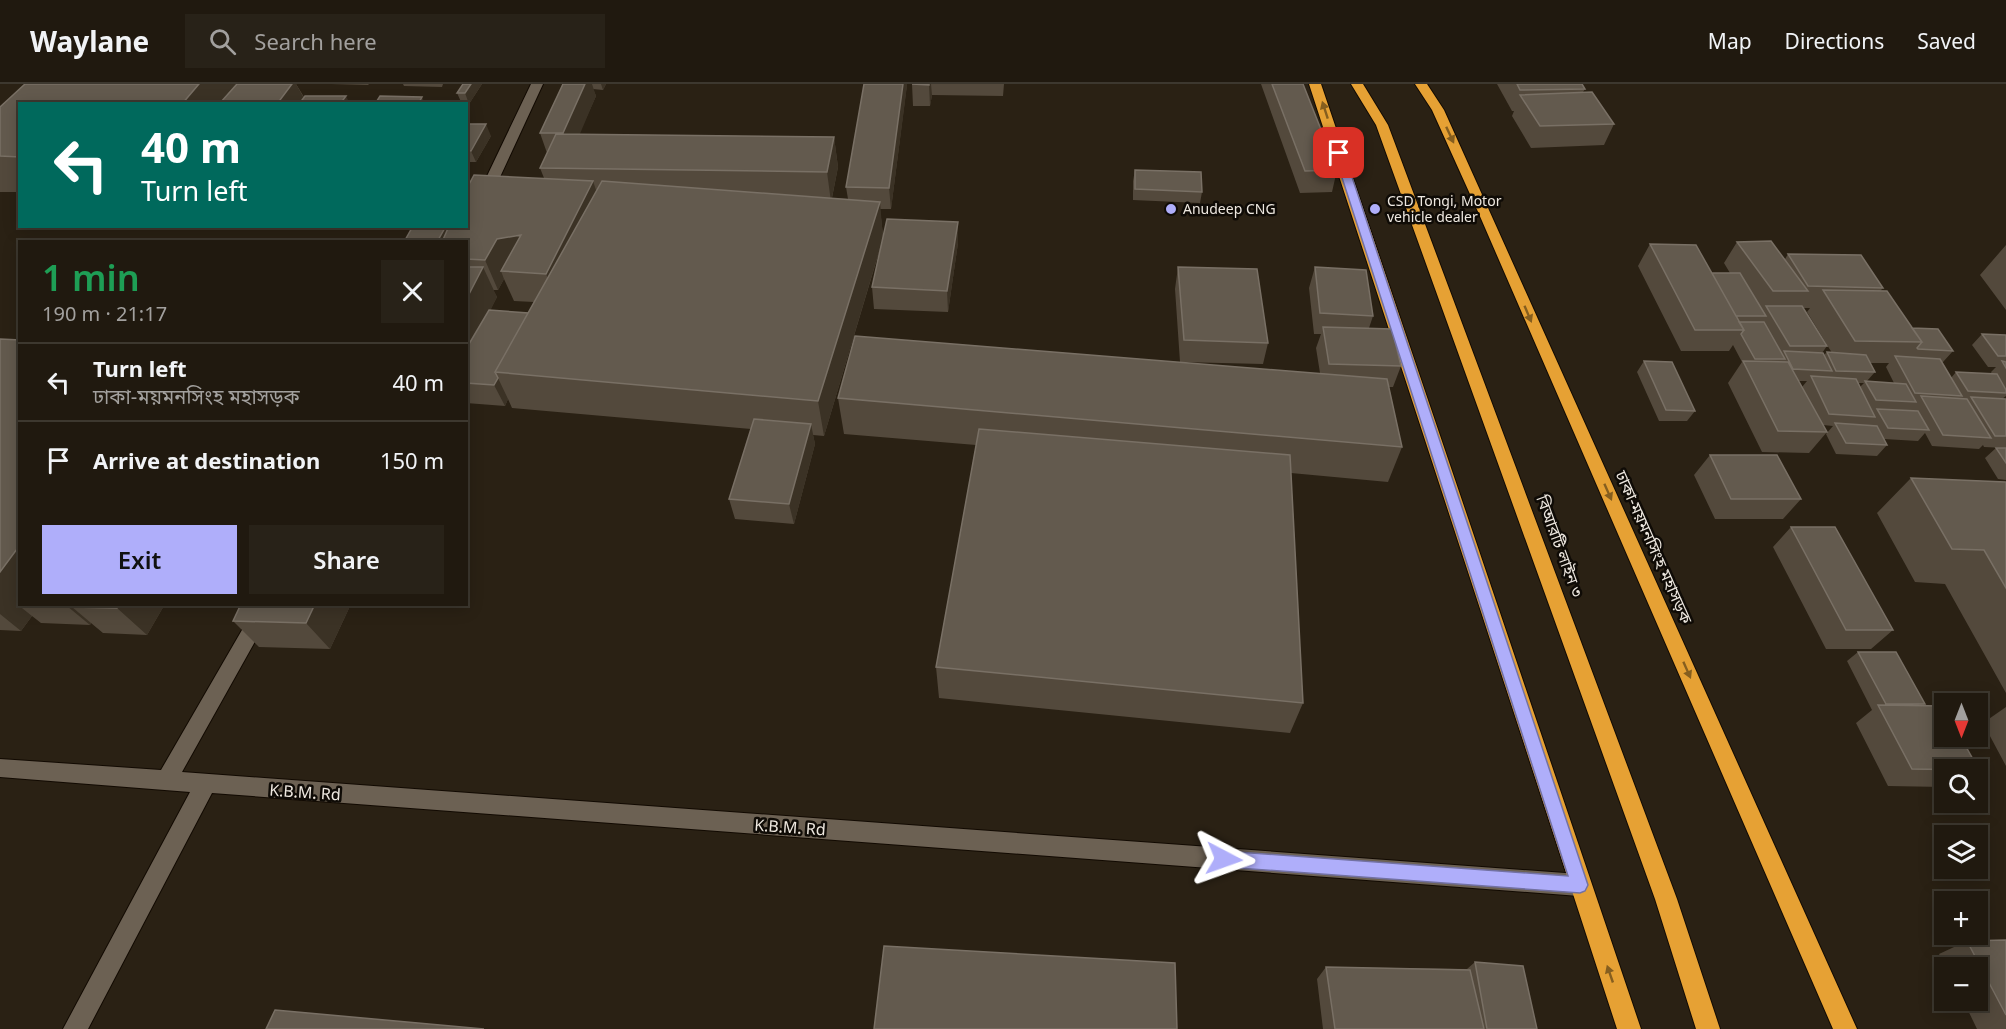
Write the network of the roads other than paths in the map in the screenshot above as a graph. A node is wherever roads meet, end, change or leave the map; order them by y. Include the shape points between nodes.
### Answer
1 (537, 84) edge
2 (1315, 84) edge
3 (1356, 84) edge
4 (1421, 84) edge
5 (465, 240) edge
6 (266, 606) edge
7 (0, 768) edge
8 (166, 781) junction
9 (205, 785) junction
10 (1580, 885) junction
11 (75, 1029) edge
12 (1629, 1029) edge
13 (1708, 1029) edge
14 (1845, 1029) edge

1 - 5 street
10 -> 2 highway
3 - 13 highway, বিআরটি লাইন ৩ via 1382,125 1662,888
4 -> 14 highway, ঢাকা-ময়মনসিংহ মহাসড়ক via 1438,110 1486,214
6 - 8 street
7 - 8 street, K.B.M. Rd
8 - 9 street, K.B.M. Rd
9 - 10 street, K.B.M. Rd
9 - 11 street
12 -> 10 highway

